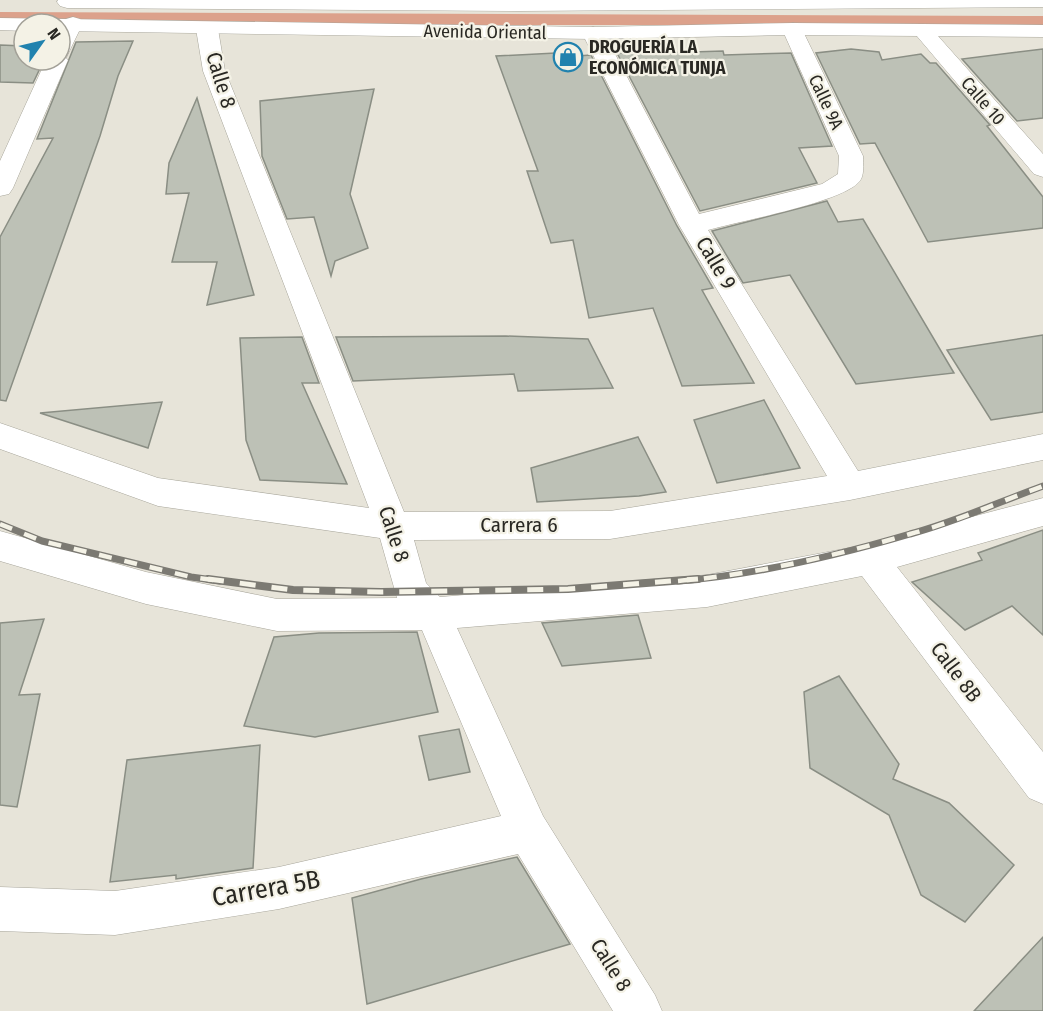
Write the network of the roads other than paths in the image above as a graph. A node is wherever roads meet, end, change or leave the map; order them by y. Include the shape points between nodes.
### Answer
1 (47, 1) edge
2 (1043, 1) edge
3 (659, 2) edge
4 (73, 23) joint
5 (0, 24) edge
6 (207, 29) junction
7 (793, 29) junction
8 (923, 31) junction
9 (1043, 31) edge
10 (593, 33) junction
11 (52, 72) edge
12 (1043, 169) edge
13 (1, 184) edge
14 (692, 225) junction
15 (0, 436) edge
16 (1043, 447) edge
17 (850, 486) junction
18 (1043, 513) edge
19 (393, 526) junction
20 (0, 546) edge
21 (870, 559) junction
22 (433, 614) junction
23 (1040, 775) edge
24 (528, 831) junction
25 (0, 909) edge
26 (639, 1011) edge

1 - 3 street, Avenida Oriental
2 - 3 street, Avenida Oriental
4 - 5 street, Avenida Oriental
4 - 6 street, Avenida Oriental
6 - 10 street, Avenida Oriental
6 - 19 street, Calle 8 via 214,71
7 - 8 street, Avenida Oriental
7 - 10 street, Avenida Oriental
7 - 14 street, Calle 9A via 851,156 850,177 831,189
8 - 9 street, Avenida Oriental
8 - 12 street, Calle 10
10 - 14 street, Calle 9
11 - 13 street
14 - 17 street, Calle 9
15 - 19 street, Carrera 6 via 158,492
16 - 17 street, Carrera 6
17 - 19 street, Carrera 6 via 610,525
18 - 21 street
19 - 22 street, Calle 8 via 411,591
20 - 22 street via 146,588 277,615
21 - 22 street via 706,591
21 - 23 street, Calle 8B
22 - 24 street, Calle 8
24 - 25 street, Carrera 5B via 279,888 115,913
24 - 26 street, Calle 8

